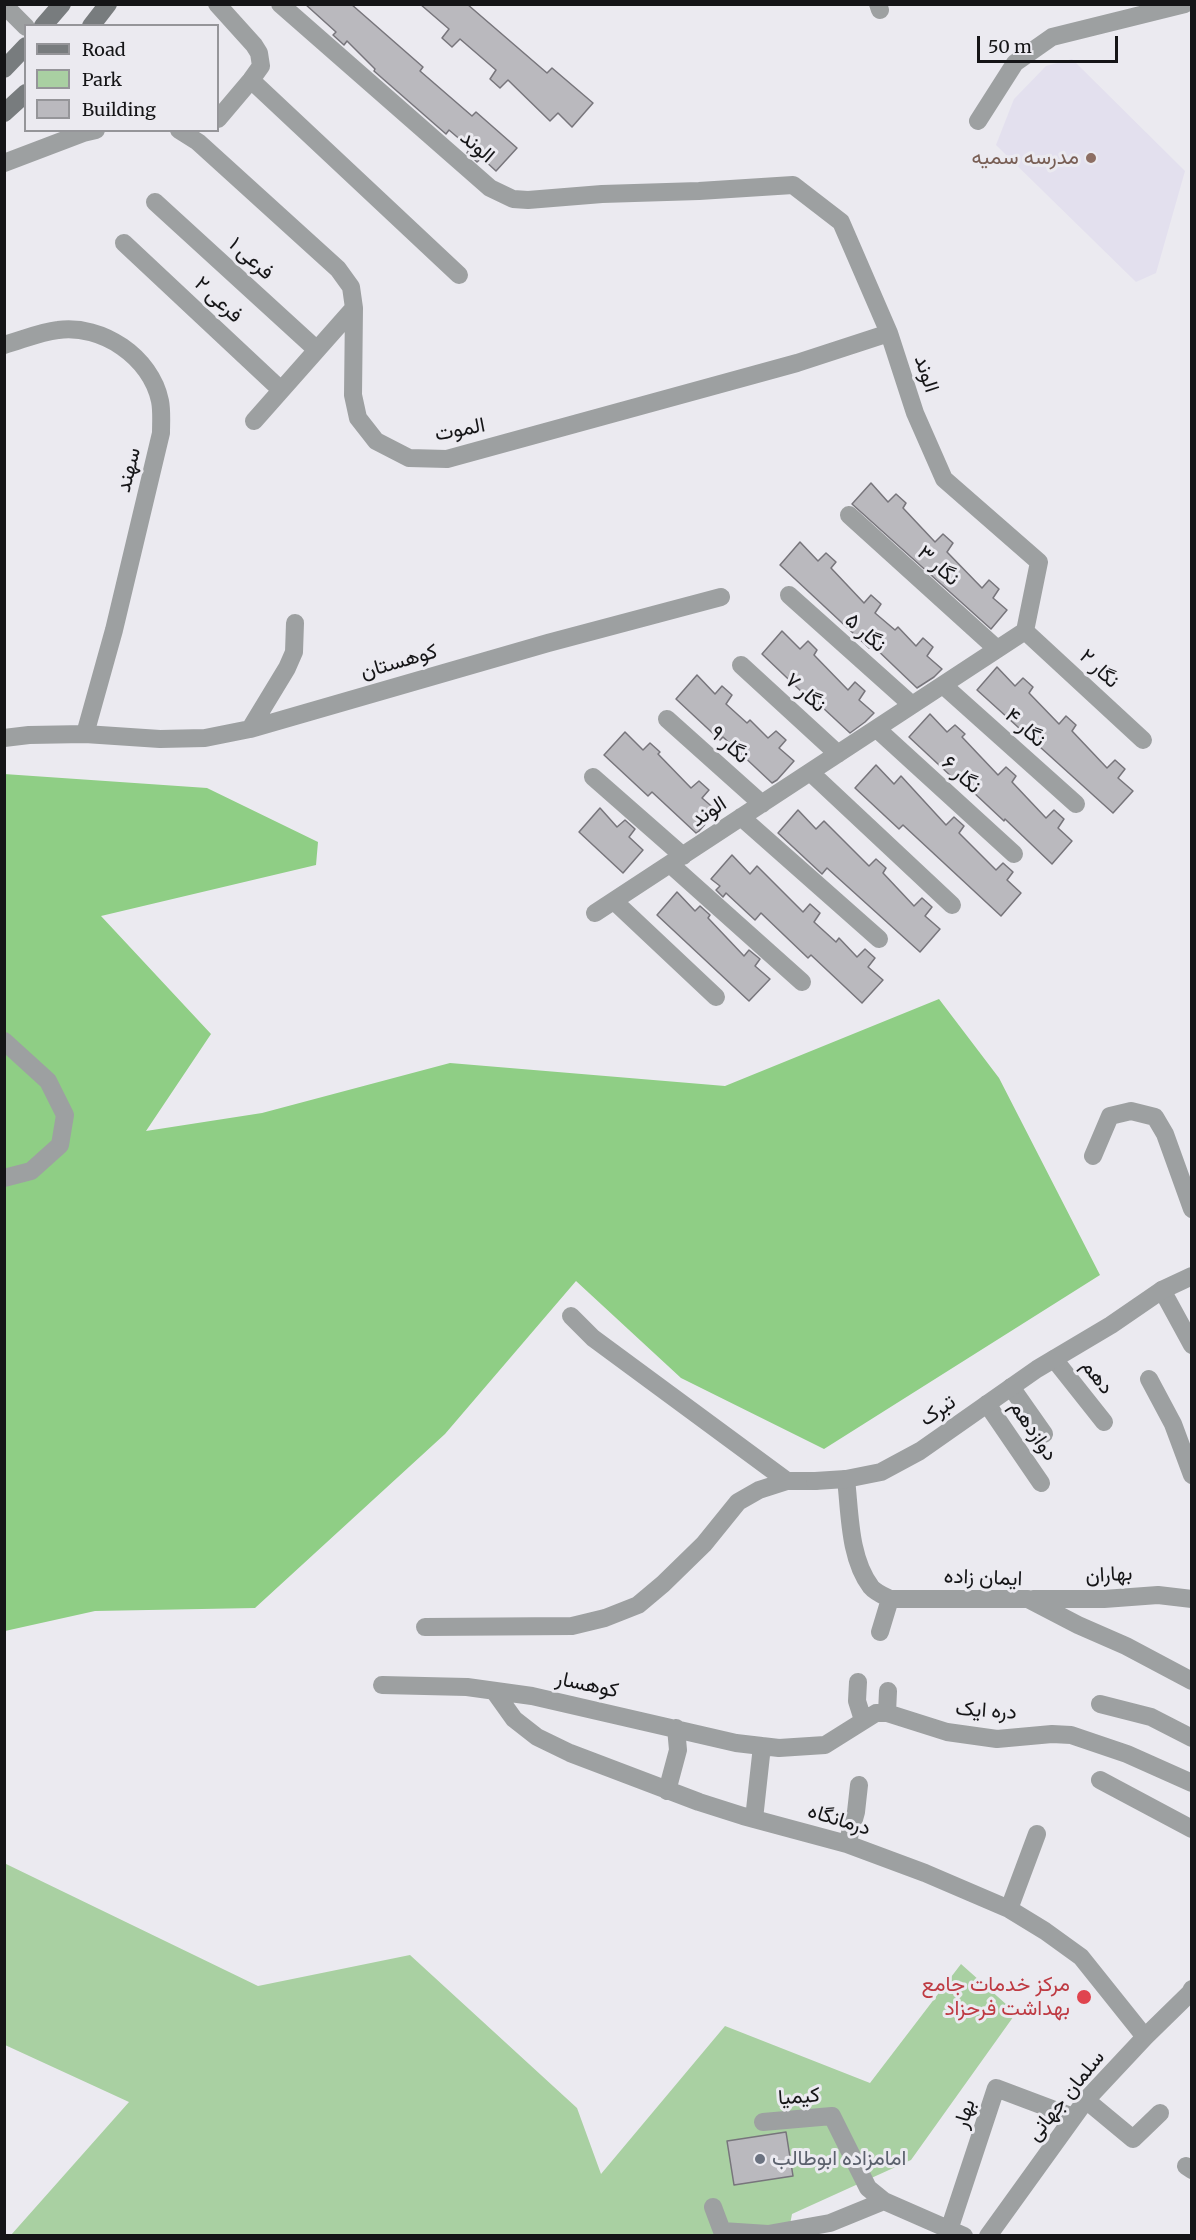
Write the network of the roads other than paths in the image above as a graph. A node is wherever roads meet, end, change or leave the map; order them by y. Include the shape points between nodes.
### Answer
1 (62, 4) edge
2 (108, 4) edge
3 (217, 4) edge
4 (280, 4) edge
5 (1185, 4) edge
6 (4, 5) edge
7 (45, 24) edge
8 (93, 24) edge
9 (24, 25) edge
10 (24, 48) edge
11 (4, 69) edge
12 (251, 80) junction
13 (24, 95) edge
14 (4, 113) edge
15 (219, 119) edge
16 (978, 121) dead end
17 (83, 132) edge
18 (186, 132) edge
19 (203, 136) edge
20 (4, 163) edge
21 (155, 201) dead end
22 (124, 243) dead end
23 (459, 275) dead end
24 (354, 308) junction
25 (890, 333) junction
26 (4, 345) edge
27 (317, 350) junction
28 (281, 390) junction
29 (254, 421) dead end
30 (849, 515) dead end
31 (789, 595) dead end
32 (721, 597) dead end
33 (295, 623) dead end
34 (1025, 631) junction
35 (997, 649) junction
36 (741, 665) dead end
37 (944, 685) junction
38 (912, 705) junction
39 (667, 719) dead end
40 (250, 729) junction
41 (877, 729) junction
42 (85, 734) junction
43 (4, 738) edge
44 (1143, 740) dead end
45 (838, 754) junction
46 (810, 772) junction
47 (593, 777) dead end
48 (762, 804) junction
49 (1076, 804) dead end
50 (741, 817) junction
51 (1014, 854) dead end
52 (676, 860) junction
53 (614, 901) junction
54 (952, 905) dead end
55 (595, 913) dead end
56 (879, 939) dead end
57 (802, 982) dead end
58 (716, 997) dead end
59 (4, 1041) edge
60 (1093, 1156) dead end
61 (4, 1178) edge
62 (1191, 1209) edge
63 (1191, 1276) edge
64 (1162, 1290) junction
65 (571, 1316) dead end
66 (1191, 1345) edge
67 (1054, 1359) junction
68 (1149, 1379) dead end
69 (1011, 1387) junction
70 (987, 1404) junction
71 (1104, 1422) dead end
72 (1044, 1434) dead end
73 (1191, 1475) edge
74 (846, 1479) junction
75 (787, 1481) junction
76 (1041, 1483) dead end
77 (890, 1599) junction
78 (1028, 1599) junction
79 (1191, 1599) edge
80 (425, 1627) dead end
81 (880, 1632) dead end
82 (1191, 1681) edge
83 (858, 1682) dead end
84 (382, 1685) dead end
85 (494, 1690) junction
86 (888, 1691) dead end
87 (1100, 1704) dead end
88 (887, 1713) junction
89 (863, 1720) junction
90 (676, 1728) junction
91 (1191, 1738) edge
92 (771, 1747) junction
93 (1100, 1780) dead end
94 (1191, 1783) edge
95 (859, 1785) dead end
96 (667, 1791) junction
97 (754, 1819) junction
98 (1191, 1829) edge
99 (1037, 1834) dead end
100 (847, 1844) junction
101 (1009, 1910) junction
102 (1191, 1991) edge
103 (1145, 2037) junction
104 (1086, 2100) junction
105 (1160, 2113) dead end
106 (1073, 2117) junction
107 (763, 2122) dead end
108 (884, 2201) junction
109 (713, 2207) dead end
110 (921, 2227) edge
111 (829, 2229) edge
112 (956, 2233) edge
113 (988, 2235) edge

1 - 7 main road
2 - 8 main road
3 - 12 street via 259,53 261,66
4 - 25 street, الوند via 490,188 513,199 792,185 841,222
5 - 16 street via 1052,37 1015,63
6 - 9 street
10 - 11 main road
12 - 15 street
12 - 23 street
13 - 14 main road
17 - 20 street
18 - 19 street, الموت
19 - 24 street, الموت via 338,269 351,287
21 - 27 street, فرعی ۱
22 - 28 street, فرعی ۲
24 - 25 street, الموت via 353,394 358,418 376,441 409,458 447,459 797,363
24 - 27 street
25 - 34 street, الوند via 915,413 944,479 1039,562
26 - 42 street, سهند via 59,329 92,332 123,346 146,370 160,400 161,434
27 - 28 street
28 - 29 street
30 - 35 street, نگار ۳
31 - 38 street, نگار ۵
32 - 40 street, کوهستان
33 - 40 street via 294,652
34 - 35 street, الوند
34 - 44 street, نگار ۲
35 - 37 street, الوند
36 - 45 street, نگار ۷
37 - 38 street, الوند
37 - 49 street, نگار ۴
38 - 41 street, الوند
39 - 48 street, نگار ۹
40 - 42 street, کوهستان via 205,738
41 - 45 street, الوند
41 - 51 street, نگار ۶
42 - 43 street, کوهستان
45 - 46 street, الوند
46 - 48 street, الوند
46 - 54 street
47 - 52 street
48 - 50 street, الوند
50 - 52 street, الوند
50 - 56 street
52 - 53 street, الوند
52 - 57 street
53 - 55 street, الوند
53 - 58 street
59 - 61 street via 48,1081 64,1115 60,1146 31,1172
60 - 62 street via 1110,1116 1131,1111 1155,1117 1165,1134
63 - 64 street, تبرک
64 - 66 street
64 - 67 street, تبرک
65 - 75 street via 593,1338
67 - 69 street, تبرک
67 - 71 street, دهم
68 - 73 street via 1173,1424
69 - 70 street, تبرک
69 - 72 street
70 - 74 street, تبرک via 920,1451 881,1472
70 - 76 street, دوازدهم
74 - 75 street, تبرک
74 - 77 street via 861,1571 872,1589
75 - 80 street, تبرک via 738,1502 704,1544 638,1605 572,1626
77 - 78 street, ایمان زاده
77 - 81 street
78 - 79 street, بهاران via 1158,1595
78 - 82 street, ایمان زاده
83 - 89 street via 857,1701
84 - 85 street, کوهسار
85 - 90 street, کوهسار
85 - 96 street, درمانگاه via 514,1719 537,1737
86 - 88 street
87 - 91 street via 1151,1717
88 - 89 street via 876,1713
88 - 94 street, دره ایک via 947,1732 997,1739 1071,1735 1127,1754
89 - 92 street via 825,1745
90 - 92 street, کوهسار
90 - 96 street via 678,1750
92 - 97 street
93 - 98 street
95 - 100 street
96 - 97 street, درمانگاه
97 - 100 street, درمانگاه
99 - 101 street
100 - 101 street, درمانگاه
101 - 103 street, درمانگاه via 1081,1957
102 - 103 street, سلمان جهانی
103 - 104 street, سلمان جهانی
104 - 105 street via 1133,2139
104 - 106 street, سلمان جهانی
106 - 112 street, بهار via 996,2088
106 - 113 street, سلمان جهانی
107 - 108 street, کیمیا via 832,2116 868,2188
108 - 110 street, کیمیا
108 - 111 street
109 - 111 street via 722,2231 768,2234
110 - 112 street, کیمیا

